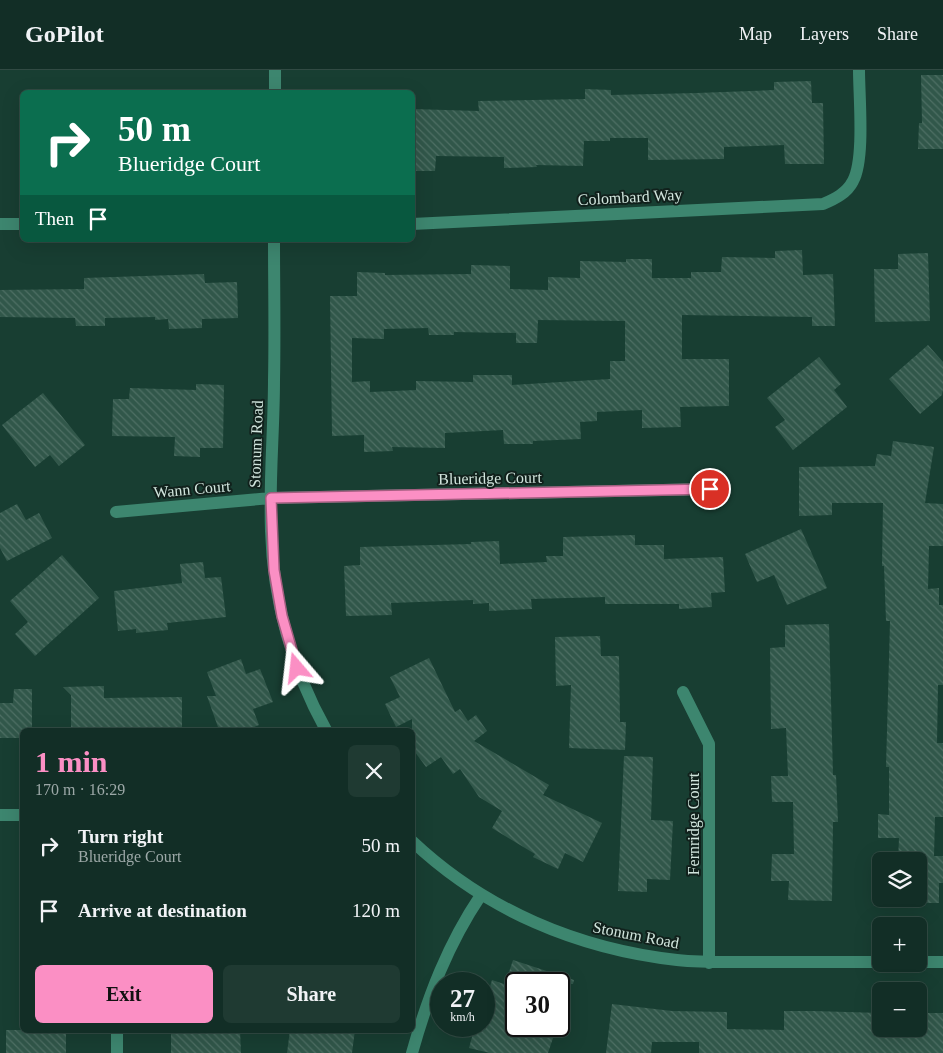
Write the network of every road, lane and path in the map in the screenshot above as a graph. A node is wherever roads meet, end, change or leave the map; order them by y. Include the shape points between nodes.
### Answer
1 (275, 70) edge
2 (859, 70) edge
3 (275, 90) edge
4 (0, 224) edge
5 (20, 224) edge
6 (415, 224) edge
7 (274, 242) edge
8 (710, 489) dead end
9 (271, 498) junction
10 (116, 512) dead end
11 (683, 692) dead end
12 (325, 728) edge
13 (20, 814) edge
14 (0, 815) edge
15 (415, 845) edge
16 (481, 896) junction
17 (709, 962) junction
18 (872, 962) edge
19 (927, 962) edge
20 (943, 962) edge
21 (118, 1033) edge
22 (117, 1053) edge
23 (412, 1053) edge

1 - 3 street
2 - 6 street, Colombard Way via 859,166 846,191 823,204
4 - 5 street
7 - 9 street, Stonum Road
8 - 9 street, Blueridge Court
9 - 10 street, Wann Court
9 - 12 street, Stonum Road via 274,570 282,616 297,668
11 - 17 street, Fernridge Court via 709,744
13 - 14 street
15 - 16 street, Stonum Road
16 - 17 street, Stonum Road via 543,926 587,942 640,955
16 - 23 street via 441,964
17 - 18 street, Stonum Road
19 - 20 street
21 - 22 street

